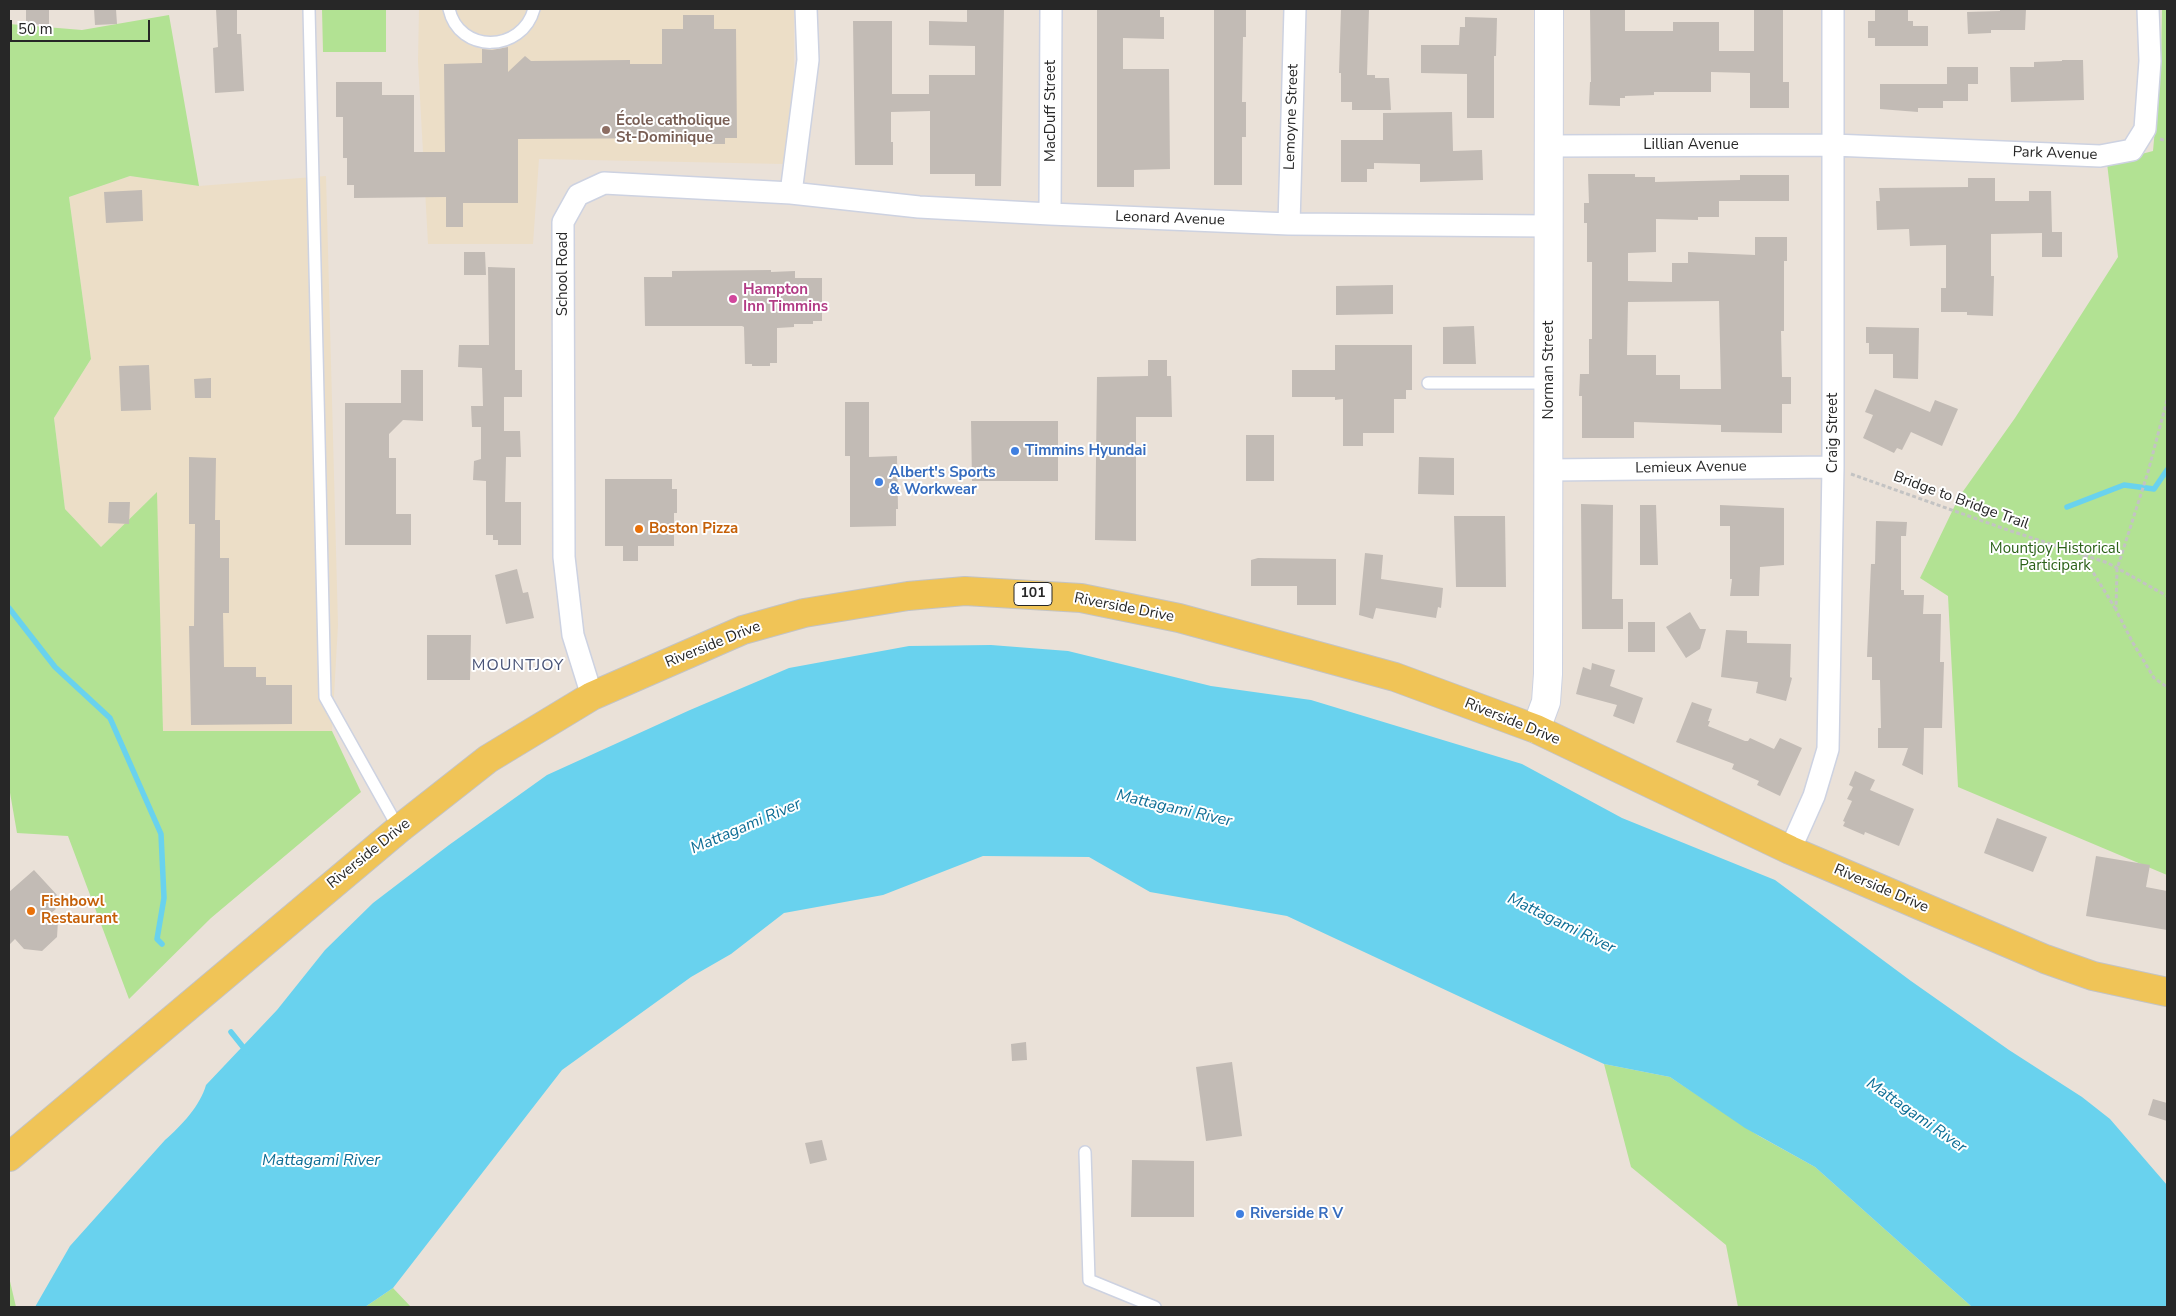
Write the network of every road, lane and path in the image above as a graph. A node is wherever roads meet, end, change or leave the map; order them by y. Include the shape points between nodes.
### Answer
1 (309, 9) edge
2 (449, 9) edge
3 (534, 9) edge
4 (806, 9) edge
5 (1051, 9) edge
6 (1295, 9) edge
7 (1549, 9) edge
8 (1833, 9) edge
9 (2148, 9) edge
10 (1833, 145) junction
11 (1548, 146) junction
12 (791, 193) junction
13 (1050, 214) junction
14 (1289, 224) junction
15 (1550, 226) junction
16 (1428, 383) dead end
17 (1549, 383) junction
18 (2167, 400) edge
19 (1833, 468) junction
20 (1549, 470) junction
21 (2083, 555) junction
22 (2116, 569) junction
23 (2167, 596) edge
24 (2116, 610) junction
25 (2167, 687) edge
26 (592, 696) junction
27 (1536, 729) junction
28 (399, 829) junction
29 (1790, 850) junction
30 (2166, 993) edge
31 (1085, 1152) dead end
32 (9, 1157) edge
33 (1155, 1307) edge

1 - 28 lane via 325,697
2 - 3 lane via 458,28 484,42 514,37 525,29
4 - 12 street via 808,60
5 - 13 street, MacDuff Street
6 - 14 street, Lemoyne Street
7 - 11 street, Norman Street
8 - 10 street, Craig Street
9 - 10 street, Park Avenue via 2150,62 2145,129 2132,150 2100,156
10 - 11 street, Lillian Avenue
10 - 19 street, Craig Street
11 - 15 street, Norman Street
12 - 13 street, Leonard Avenue via 919,207
12 - 26 street, School Road via 604,183 578,194 563,222 564,557 573,635
13 - 14 street, Leonard Avenue
14 - 15 street, Leonard Avenue
15 - 17 street, Norman Street
16 - 17 lane
17 - 20 street, Norman Street
18 - 22 path via 2148,475
19 - 20 street, Lemieux Avenue
19 - 21 path, Bridge to Bridge Trail
19 - 29 street, Craig Street via 1828,749 1814,796
20 - 27 street, Norman Street via 1548,694
21 - 22 path, Bridge to Bridge Trail
21 - 24 path
22 - 23 path, Bridge to Bridge Trail
22 - 24 path
24 - 25 path via 2154,678
26 - 27 main road, Riverside Drive / 101 via 743,630 804,613 908,596 966,591 1081,598 1178,618 1395,677
26 - 28 main road, Riverside Drive / 101 via 488,759
27 - 29 main road, Riverside Drive / 101
28 - 32 main road, Riverside Drive / 101
29 - 30 main road, Riverside Drive / 101 via 2044,959 2093,976
31 - 33 lane via 1089,1280

